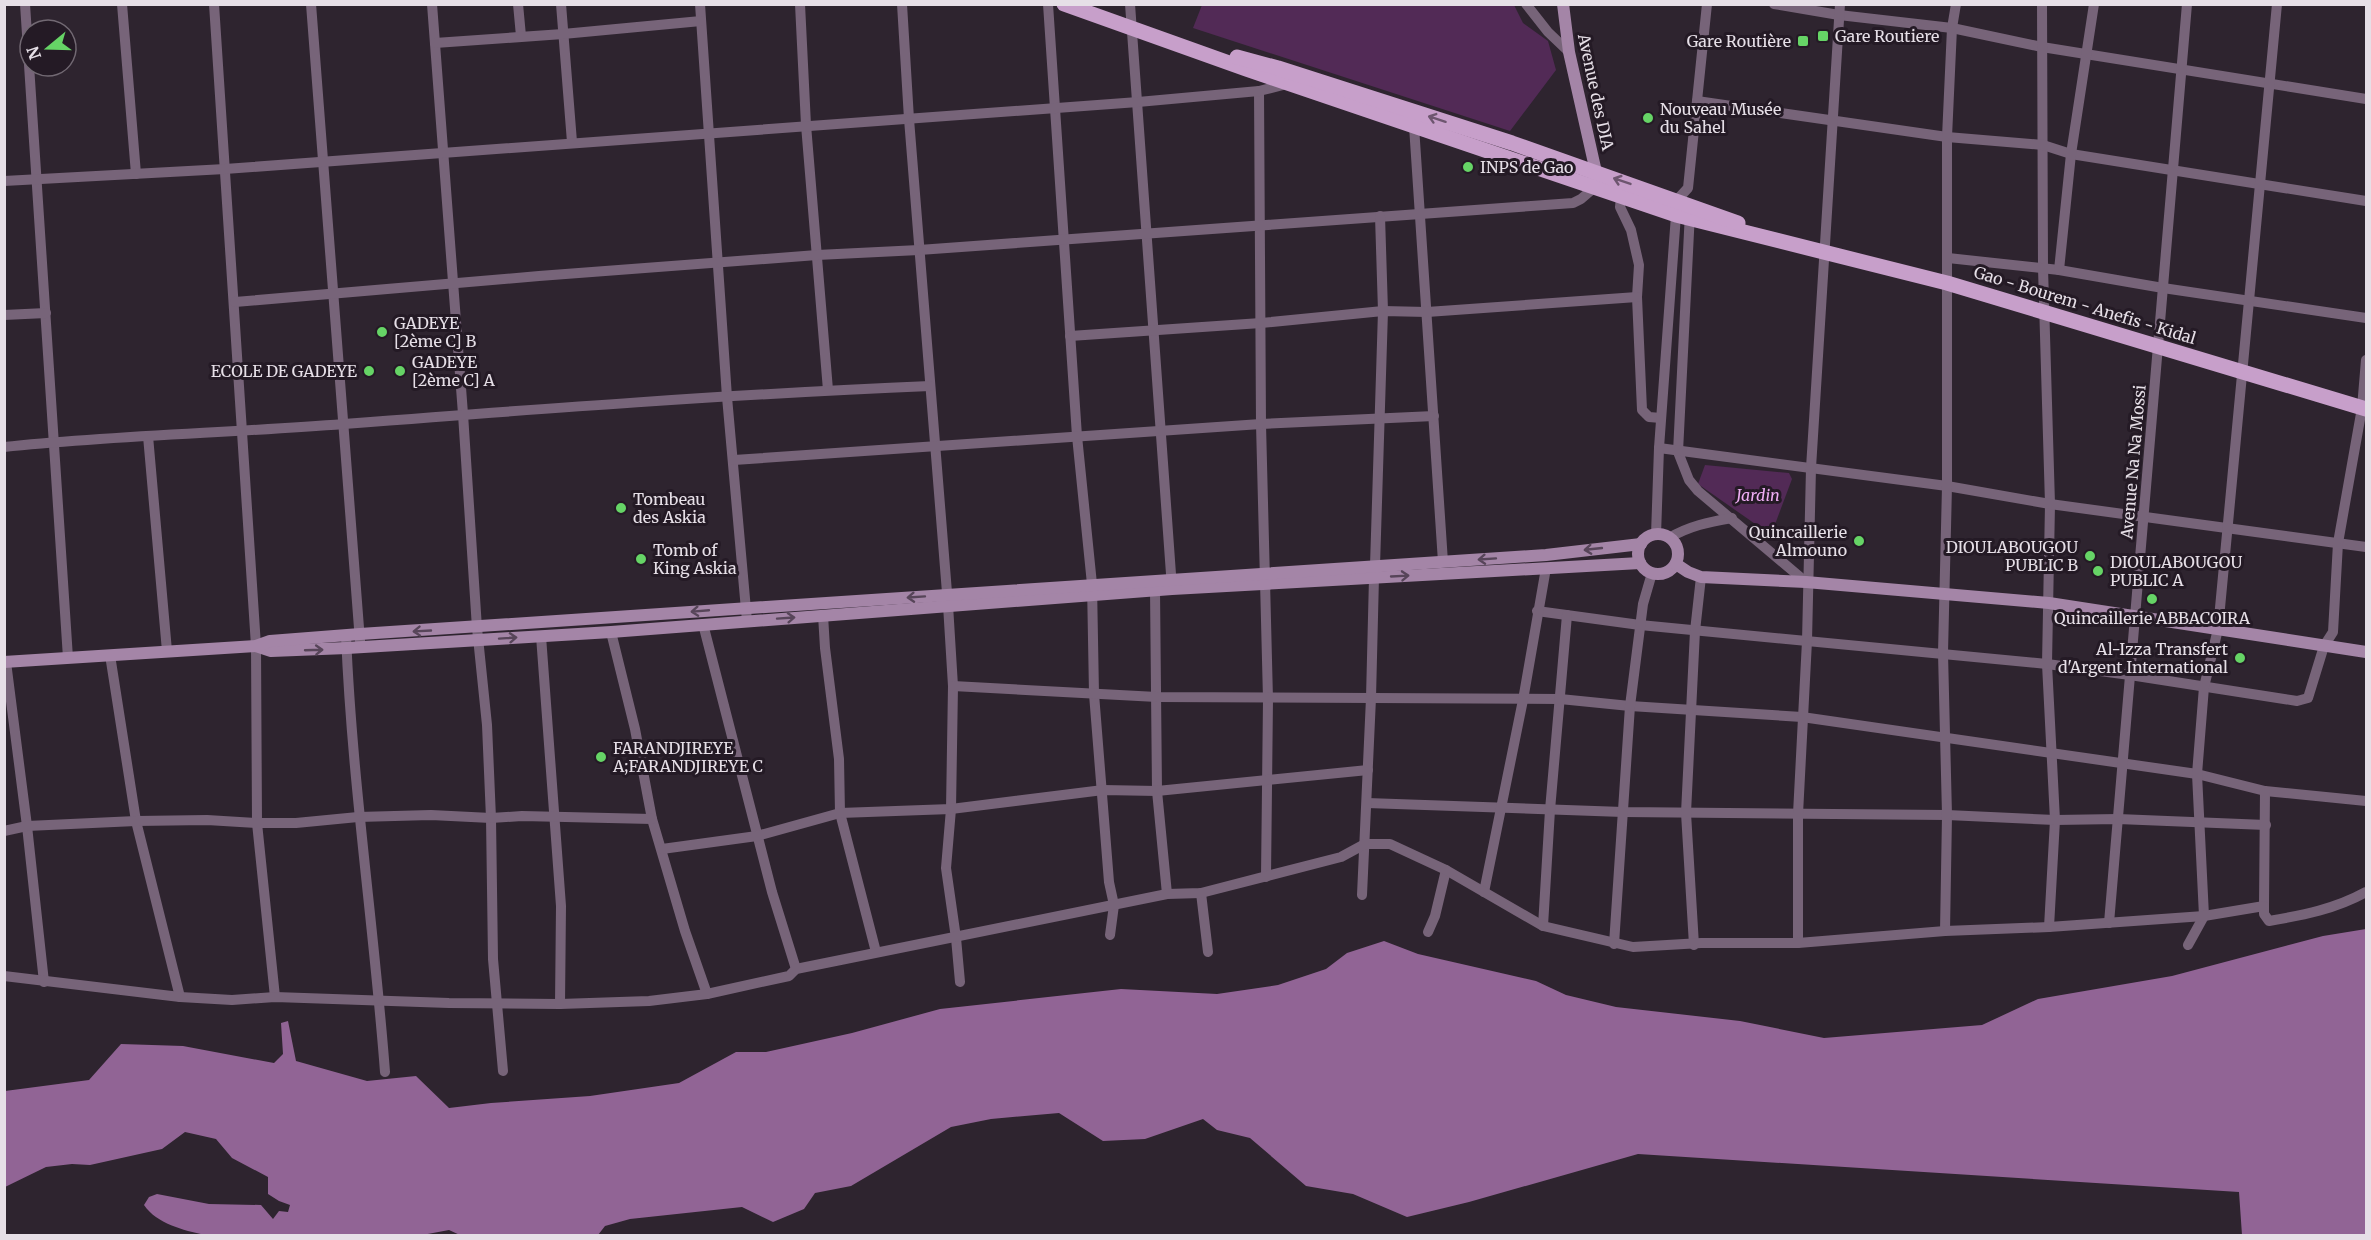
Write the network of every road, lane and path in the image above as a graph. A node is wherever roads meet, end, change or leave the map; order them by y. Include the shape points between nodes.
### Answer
1 (25, 4) edge
2 (122, 4) edge
3 (214, 4) edge
4 (311, 4) edge
5 (432, 4) edge
6 (518, 4) edge
7 (561, 4) edge
8 (700, 4) edge
9 (800, 4) edge
10 (902, 4) edge
11 (1048, 4) edge
12 (1064, 4) edge
13 (1130, 4) edge
14 (1526, 4) edge
15 (1563, 4) edge
16 (1707, 4) edge
17 (1774, 4) edge
18 (1956, 4) edge
19 (2042, 4) edge
20 (2094, 4) edge
21 (2187, 4) edge
22 (2277, 4) edge
23 (1839, 10) edge
24 (701, 21) junction
25 (1131, 28) junction
26 (1952, 28) junction
27 (563, 34) junction
28 (521, 36) junction
29 (435, 42) junction
30 (2043, 47) junction
31 (1569, 52) junction
32 (2086, 54) junction
33 (2182, 70) junction
34 (1289, 84) junction
35 (2270, 84) junction
36 (1259, 91) junction
37 (2367, 99) edge
38 (1697, 101) junction
39 (1138, 102) junction
40 (1055, 108) junction
41 (909, 119) junction
42 (1833, 120) junction
43 (806, 125) junction
44 (1414, 126) junction
45 (710, 133) junction
46 (1947, 136) junction
47 (572, 142) junction
48 (2043, 146) junction
49 (443, 152) junction
50 (2071, 154) junction
51 (323, 161) junction
52 (225, 170) junction
53 (2173, 171) junction
54 (136, 174) junction
55 (37, 179) junction
56 (1596, 180) junction
57 (4, 181) edge
58 (2260, 184) junction
59 (1621, 197) junction
60 (2367, 201) edge
61 (1683, 210) junction
62 (1420, 214) junction
63 (1380, 216) junction
64 (1259, 225) junction
65 (1147, 233) junction
66 (1064, 239) junction
67 (920, 250) junction
68 (1826, 252) junction
69 (817, 255) junction
70 (1948, 258) junction
71 (719, 263) junction
72 (2043, 268) junction
73 (2059, 270) junction
74 (1947, 283) junction
75 (453, 284) junction
76 (2163, 288) junction
77 (333, 294) junction
78 (1637, 297) junction
79 (2249, 299) junction
80 (235, 302) junction
81 (1383, 311) junction
82 (2045, 311) junction
83 (1427, 312) junction
84 (46, 313) junction
85 (4, 315) edge
86 (2367, 318) edge
87 (1261, 323) junction
88 (1154, 330) junction
89 (1070, 336) junction
90 (2158, 346) junction
91 (2367, 360) edge
92 (2242, 371) junction
93 (930, 386) junction
94 (828, 390) junction
95 (727, 397) junction
96 (2364, 408) edge
97 (463, 414) junction
98 (1434, 416) junction
99 (1661, 418) junction
100 (1380, 419) junction
101 (343, 424) junction
102 (1261, 424) junction
103 (1161, 430) junction
104 (240, 431) junction
105 (148, 436) junction
106 (1077, 436) junction
107 (53, 442) junction
108 (934, 446) junction
109 (4, 447) edge
110 (1659, 448) junction
111 (1678, 452) junction
112 (734, 460) junction
113 (1811, 468) junction
114 (1947, 486) junction
115 (2050, 504) junction
116 (2144, 517) junction
117 (1732, 518) junction
118 (2228, 527) junction
119 (1656, 535) junction
120 (1670, 538) junction
121 (2338, 543) junction
122 (1641, 544) junction
123 (2367, 547) edge
124 (1443, 562) junction
125 (1640, 563) junction
126 (1676, 564) junction
127 (1546, 568) junction
128 (1374, 572) junction
129 (1652, 573) junction
130 (1701, 577) junction
131 (1265, 579) junction
132 (1806, 582) junction
133 (1172, 584) junction
134 (1092, 589) junction
135 (1155, 590) junction
136 (1945, 594) junction
137 (948, 600) junction
138 (2049, 603) junction
139 (746, 607) junction
140 (1538, 611) junction
141 (823, 615) junction
142 (1567, 615) junction
143 (2135, 615) junction
144 (747, 621) junction
145 (703, 624) junction
146 (1640, 625) junction
147 (2218, 629) junction
148 (1695, 631) junction
149 (611, 632) junction
150 (360, 634) junction
151 (477, 634) junction
152 (540, 636) junction
153 (1807, 641) junction
154 (346, 642) junction
155 (256, 646) junction
156 (2324, 646) junction
157 (360, 647) junction
158 (167, 651) junction
159 (2367, 652) edge
160 (1943, 653) junction
161 (110, 655) junction
162 (68, 658) junction
163 (5, 662) edge
164 (2047, 664) junction
165 (2130, 675) junction
166 (953, 686) junction
167 (2204, 687) junction
168 (1094, 694) junction
169 (1157, 697) junction
170 (1371, 698) junction
171 (1268, 699) junction
172 (1560, 699) junction
173 (1523, 700) junction
174 (1630, 706) junction
175 (1690, 710) junction
176 (1802, 717) junction
177 (1946, 739) junction
178 (2052, 753) junction
179 (2123, 762) junction
180 (1368, 770) junction
181 (2197, 774) junction
182 (1266, 780) junction
183 (1103, 790) junction
184 (1157, 791) junction
185 (2265, 791) junction
186 (2367, 801) edge
187 (1367, 803) junction
188 (1502, 808) junction
189 (951, 809) junction
190 (1550, 810) junction
191 (1623, 812) junction
192 (840, 813) junction
193 (1686, 813) junction
194 (1798, 814) junction
195 (1947, 815) junction
196 (358, 817) junction
197 (554, 817) junction
198 (491, 818) junction
199 (652, 819) junction
200 (2118, 819) junction
201 (2055, 820) junction
202 (136, 821) junction
203 (2199, 822) junction
204 (257, 823) junction
205 (2266, 825) junction
206 (27, 826) junction
207 (4, 831) edge
208 (757, 836) junction
209 (1365, 844) junction
210 (662, 849) junction
211 (1446, 870) junction
212 (1266, 877) junction
213 (1484, 892) junction
214 (2367, 892) edge
215 (1201, 893) junction
216 (1167, 894) junction
217 (1362, 895) dead end
218 (1114, 905) junction
219 (2264, 906) junction
220 (2204, 916) junction
221 (2109, 923) junction
222 (1543, 926) junction
223 (2049, 927) junction
224 (1945, 931) junction
225 (1428, 932) dead end
226 (1110, 935) dead end
227 (956, 938) junction
228 (1798, 943) junction
229 (1614, 944) junction
230 (1694, 945) junction
231 (2188, 945) dead end
232 (876, 952) junction
233 (1208, 952) dead end
234 (796, 969) junction
235 (4, 976) edge
236 (44, 982) junction
237 (960, 982) dead end
238 (707, 994) junction
239 (180, 997) junction
240 (275, 997) junction
241 (380, 1000) junction
242 (496, 1003) junction
243 (560, 1004) junction
244 (503, 1071) dead end
245 (385, 1072) dead end

1 - 55 street
2 - 54 street
3 - 52 street
4 - 51 street
5 - 29 street
6 - 28 street
7 - 27 street
8 - 24 street
9 - 43 street
10 - 41 street
11 - 40 street
12 - 25 main road
13 - 25 street
14 - 31 street
15 - 31 street, Avenue des DIA
16 - 38 street
17 - 23 street
18 - 26 street
19 - 30 street
20 - 32 street
21 - 33 street, Avenue Na Na Mossi
22 - 35 street
23 - 26 street
23 - 42 street
24 - 27 street
24 - 45 street
25 - 34 main road
25 - 39 street
56 -> 25 main road via 1512,143 1278,68
26 - 30 street
26 - 46 street
27 - 28 street
27 - 47 street
28 - 29 street
29 - 49 street
30 - 32 street
30 - 48 street
31 - 56 street, Avenue des DIA
32 - 33 street
32 - 50 street
33 - 35 street
33 - 53 street, Avenue Na Na Mossi
34 - 36 street
34 - 44 main road
35 - 37 street
35 - 58 street
36 - 39 street
36 - 64 street
38 - 42 street
38 - 61 street
39 - 40 street
39 - 65 street
40 - 41 street
40 - 66 street
41 - 43 street
41 - 67 street
42 - 46 street
42 - 68 street
43 - 45 street
43 - 69 street
44 - 56 main road
44 - 62 street
45 - 47 street
45 - 71 street
46 - 48 street
46 - 70 street
47 - 49 street
48 - 50 street
48 - 72 street
49 - 51 street
49 - 75 street
50 - 53 street
50 - 73 street
51 - 52 street
51 - 77 street
52 - 54 street
52 - 80 street
53 - 58 street
53 - 76 street, Avenue Na Na Mossi
54 - 55 street
55 - 57 street
55 - 84 street
56 - 59 main road
61 -> 56 main road
56 - 62 street via 1581,200 1573,203
58 - 60 street
58 - 79 street
59 - 61 main road
59 - 78 street via 1620,207 1636,246
61 - 68 main road, Gao - Bourem - Anefis - Kidal
61 - 99 street
61 - 111 street
62 - 63 street
62 - 83 street
63 - 64 street
63 - 81 street
64 - 65 street
64 - 87 street
65 - 66 street
65 - 88 street
66 - 67 street
66 - 89 street
67 - 69 street
67 - 93 street
68 - 74 main road, Gao - Bourem - Anefis - Kidal
68 - 113 street
69 - 71 street
69 - 94 street
70 - 72 street
70 - 74 street
71 - 75 street
71 - 95 street
72 - 73 street
72 - 82 street
73 - 76 street
74 - 82 main road, Gao - Bourem - Anefis - Kidal
74 - 114 street
75 - 77 street
75 - 97 street
76 - 79 street
76 - 90 street, Avenue Na Na Mossi
77 - 80 street
77 - 101 street
78 - 83 street
78 - 99 street via 1642,410 1649,417
79 - 86 street
79 - 92 street
80 - 104 street
81 - 83 street
81 - 87 street
81 - 100 street
82 - 90 main road, Gao - Bourem - Anefis - Kidal
82 - 115 street
83 - 98 street
84 - 85 street
84 - 107 street
87 - 88 street
87 - 102 street
88 - 89 street
88 - 103 street
89 - 106 street
90 - 92 main road, Gao - Bourem - Anefis - Kidal
90 - 116 street, Avenue Na Na Mossi
91 - 96 street
92 - 96 main road, Gao - Bourem - Anefis - Kidal
92 - 118 street
93 - 94 street
93 - 108 street
94 - 95 street
95 - 97 street
95 - 112 street
96 - 121 street
97 - 101 street
97 - 151 street
98 - 100 street
98 - 124 street
99 - 110 street
100 - 102 street
100 - 128 street
101 - 104 street
101 - 150 street
102 - 103 street
102 - 131 street
103 - 106 street
103 - 133 street
104 - 105 street
104 - 155 street
105 - 107 street
105 - 158 street
106 - 108 street
106 - 134 street
107 - 109 street
107 - 162 street
108 - 112 street
108 - 137 street
110 - 111 street
110 - 119 street
111 - 113 street
111 - 117 street via 1689,480
112 - 139 street
113 - 114 street
113 - 132 street
114 - 115 street
114 - 136 street
115 - 116 street
115 - 138 street
116 - 118 street
116 - 143 street, Avenue Na Na Mossi
117 - 120 street via 1703,523
117 - 132 street
118 - 121 street
118 - 147 street
119 - 120 street
119 - 122 street
120 - 126 street via 1677,550
121 - 123 street
121 - 156 street via 2333,632
122 -> 124 street
122 - 125 street
124 - 128 street
125 - 127 street
125 - 129 street
126 - 129 street via 1666,573
126 - 130 street
128 -> 127 street
127 - 140 street
128 - 131 street
128 - 170 street
129 - 146 street
130 - 132 street
130 - 148 street
131 - 133 street
131 - 171 street
132 - 136 street
132 - 153 street
133 - 134 street
133 - 135 street
134 - 135 street
134 - 137 street
134 - 168 street
135 - 169 street
136 - 138 street
136 - 160 street
137 -> 139 street
137 - 141 street
137 - 166 street
138 - 143 street
138 - 164 street
139 - 144 street
139 -> 151 street
140 - 142 street
140 - 173 street
144 -> 141 street
141 - 192 street via 839,759
142 - 146 street
142 - 172 street
143 - 147 street
143 - 165 street, Avenue Na Na Mossi
144 - 145 street
145 - 149 street
145 - 208 street
146 - 148 street
146 - 174 street
147 - 156 street
147 - 167 street
148 - 153 street
148 - 175 street
149 - 152 street
149 - 199 street via 636,729
151 -> 150 street
150 - 154 street
150 - 157 street
151 -> 152 street
151 - 157 street
151 - 198 street
152 - 197 street
153 - 160 street
153 - 176 street
154 - 155 street via 271,651
154 - 157 street
154 - 196 street
155 - 158 street
155 - 204 street
156 - 159 street
156 - 167 street via 2308,698 2297,701
158 - 161 street
160 - 164 street
160 - 177 street
161 - 162 street
161 - 202 street
162 - 163 street
163 - 206 street
164 - 165 street
164 - 178 street
165 - 167 street
165 - 179 street, Avenue Na Na Mossi
166 - 168 street
166 - 189 street
167 - 181 street
168 - 169 street
168 - 183 street
169 - 171 street
169 - 184 street
170 - 171 street
170 - 173 street
170 - 180 street
171 - 182 street
172 - 173 street
172 - 174 street
172 - 190 street
173 - 188 street
174 - 175 street
174 - 191 street
175 - 176 street
175 - 193 street
176 - 177 street
176 - 194 street
177 - 178 street
177 - 195 street
178 - 179 street
178 - 201 street
179 - 181 street
179 - 200 street, Avenue Na Na Mossi
180 - 182 street
180 - 187 street
181 - 185 street
181 - 203 street
182 - 184 street
182 - 212 street
183 - 184 street
183 - 189 street
183 - 218 street
184 - 216 street
185 - 186 street
185 - 205 street
187 - 188 street
187 - 209 street
188 - 190 street
188 - 213 street
189 - 192 street
189 - 227 street via 946,868
190 - 191 street
190 - 222 street
191 - 193 street
191 - 229 street
192 - 208 street
192 - 232 street
193 - 194 street
193 - 230 street
194 - 195 street
194 - 228 street
195 - 201 street
195 - 224 street
196 - 198 street via 431,814
196 - 204 street
196 - 241 street
197 - 198 street
197 - 199 street
197 - 243 street via 561,906
198 - 242 street
199 - 210 street
200 - 201 street
200 - 203 street
200 - 221 street, Avenue Na Na Mossi
201 - 223 street
202 - 204 street
202 - 206 street
202 - 239 street
203 - 205 street
203 - 220 street
204 - 240 street
205 - 219 street
206 - 207 street
206 - 236 street
208 - 210 street
208 - 234 street
209 - 211 street via 1390,844
209 - 212 street via 1341,857
209 - 217 street
210 - 238 street
211 - 213 street
211 - 225 street
212 - 215 street
213 - 222 street
214 - 219 street via 2317,912 2269,921
215 - 216 street
215 - 233 street
216 - 218 street
218 - 226 street
218 - 227 street
219 - 220 street
220 - 221 street
220 - 231 street
221 - 223 street
222 - 229 street
223 - 224 street
224 - 228 street
227 - 232 street
227 - 237 street
228 - 230 street
229 - 230 street
232 - 234 street
234 - 238 street via 789,976
235 - 236 street
236 - 239 street
238 - 243 street via 649,1001
239 - 240 street
240 - 241 street
241 - 242 street
241 - 245 street
242 - 243 street
242 - 244 street

